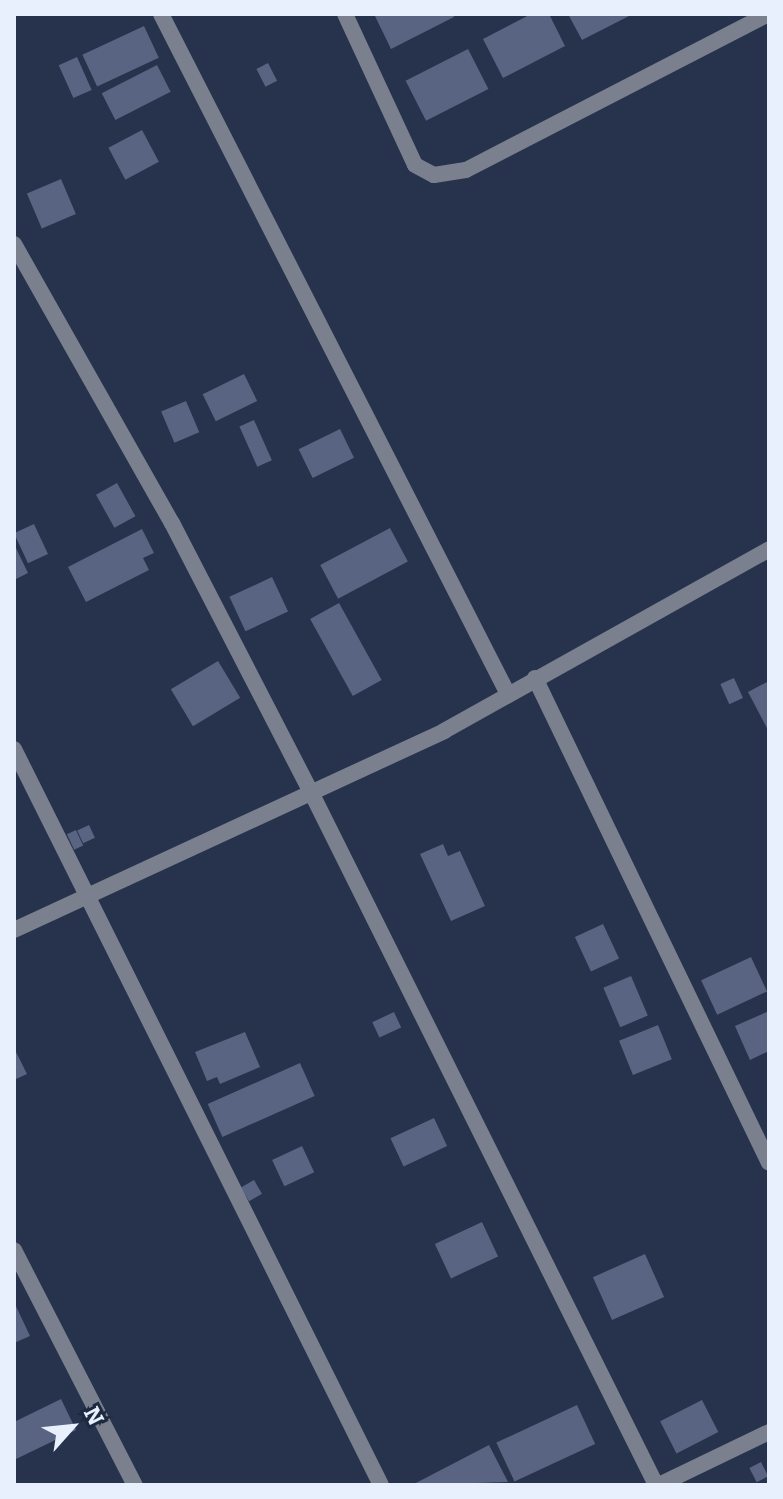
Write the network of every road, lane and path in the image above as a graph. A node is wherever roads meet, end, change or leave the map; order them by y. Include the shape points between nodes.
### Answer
1 (161, 14) edge
2 (345, 14) edge
3 (768, 14) edge
4 (14, 244) edge
5 (769, 549) edge
6 (535, 678) junction
7 (508, 694) junction
8 (14, 749) edge
9 (309, 788) junction
10 (82, 894) junction
11 (14, 930) edge
12 (769, 1163) edge
13 (14, 1250) edge
14 (769, 1432) edge
15 (135, 1485) edge
16 (381, 1485) edge
17 (658, 1485) edge

1 - 7 street
2 - 3 street via 415,165 434,175 466,170
4 - 9 street via 172,523
5 - 6 street
6 - 7 street
6 - 12 street
7 - 9 street via 444,731
8 - 10 street
9 - 10 street
9 - 17 street
10 - 11 street
10 - 16 street
13 - 15 street
14 - 17 street

